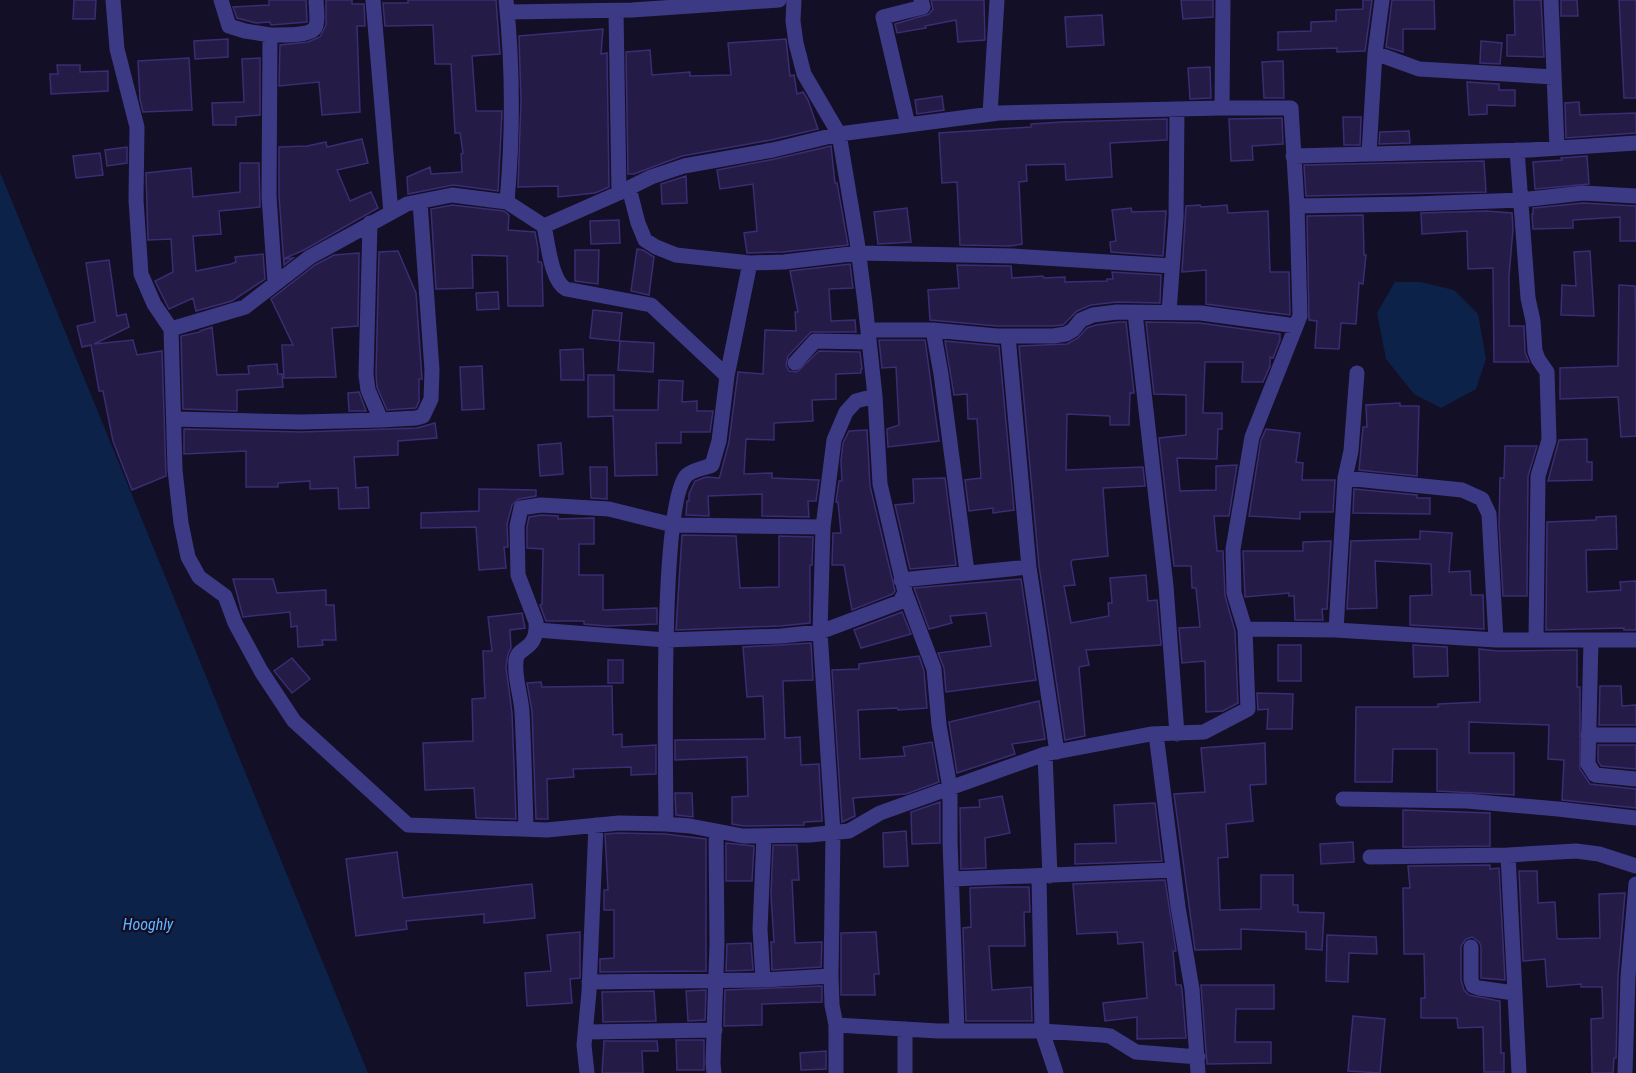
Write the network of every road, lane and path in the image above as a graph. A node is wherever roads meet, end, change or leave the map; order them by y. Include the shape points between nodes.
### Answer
1 (113, 0) edge
2 (221, 0) edge
3 (316, 0) edge
4 (373, 0) edge
5 (779, 0) edge
6 (794, 0) edge
7 (921, 0) edge
8 (997, 0) edge
9 (1223, 0) edge
10 (1382, 0) edge
11 (1551, 0) edge
12 (506, 6) edge
13 (616, 11) junction
14 (270, 35) junction
15 (1375, 53) junction
16 (1554, 77) junction
17 (1222, 108) junction
18 (1178, 110) junction
19 (990, 114) junction
20 (908, 125) junction
21 (839, 134) junction
22 (1636, 143) edge
23 (1557, 148) junction
24 (1517, 150) junction
25 (1370, 153) junction
26 (1293, 156) junction
27 (624, 191) junction
28 (1636, 196) edge
29 (1521, 200) junction
30 (507, 201) junction
31 (420, 202) junction
32 (1297, 206) junction
33 (391, 213) junction
34 (370, 224) junction
35 (544, 226) junction
36 (859, 253) junction
37 (750, 263) junction
38 (1172, 266) junction
39 (275, 283) junction
40 (1169, 312) junction
41 (1135, 314) junction
42 (1296, 326) junction
43 (171, 328) junction
44 (933, 330) junction
45 (868, 336) junction
46 (1008, 336) junction
47 (795, 363) dead end
48 (1357, 373) dead end
49 (727, 376) junction
50 (875, 396) junction
51 (174, 419) junction
52 (381, 420) junction
53 (1345, 478) junction
54 (673, 525) junction
55 (823, 527) junction
56 (1029, 567) junction
57 (967, 572) junction
58 (903, 586) junction
59 (1245, 629) junction
60 (537, 630) junction
61 (1336, 630) junction
62 (820, 632) junction
63 (1496, 639) junction
64 (666, 640) junction
65 (1536, 640) junction
66 (1591, 640) junction
67 (1636, 640) edge
68 (1156, 734) junction
69 (1177, 734) junction
70 (1588, 735) junction
71 (1636, 735) edge
72 (1051, 753) junction
73 (1636, 779) edge
74 (950, 788) junction
75 (1344, 799) dead end
76 (1636, 818) edge
77 (666, 824) junction
78 (596, 825) junction
79 (526, 829) junction
80 (716, 831) junction
81 (833, 833) junction
82 (764, 836) junction
83 (1508, 855) junction
84 (1370, 857) dead end
85 (1636, 867) edge
86 (1173, 870) junction
87 (1044, 876) junction
88 (952, 879) junction
89 (1636, 884) edge
90 (1471, 947) dead end
91 (831, 976) junction
92 (717, 980) junction
93 (763, 980) junction
94 (590, 982) junction
95 (1514, 993) junction
96 (836, 1025) junction
97 (905, 1029) junction
98 (715, 1030) junction
99 (957, 1031) junction
100 (1042, 1031) junction
101 (586, 1032) junction
102 (1198, 1057) junction
103 (587, 1073) edge
104 (714, 1073) edge
105 (836, 1073) edge
106 (905, 1073) edge
107 (1056, 1073) edge
108 (1198, 1073) edge
109 (1519, 1073) edge
110 (1625, 1073) edge

1 - 43 street via 117,49 137,127 141,274 153,304
2 - 14 street via 229,26
3 - 14 street via 314,31
4 - 33 street
5 - 13 street
6 - 21 street via 796,44 804,74
7 - 20 street via 923,7 884,16
8 - 19 street
9 - 17 street
10 - 15 street
11 - 16 street
12 - 13 street
12 - 30 street via 512,145
13 - 27 street
14 - 39 street via 269,196
15 - 16 street via 1419,69
15 - 25 street
16 - 23 street
17 - 18 street
17 - 26 street via 1291,108
18 - 19 street
18 - 38 street
19 - 20 street
20 - 21 street
21 - 27 street via 684,166
21 - 36 street
22 - 23 street
23 - 24 street
24 - 25 street
24 - 29 street
25 - 26 street
26 - 32 street
27 - 35 street
27 - 37 street via 645,240 656,247 676,255
28 - 29 street via 1582,193
29 - 32 street
29 - 65 street via 1535,351 1547,372 1550,440 1538,476
30 - 31 street via 452,195
30 - 35 street
31 - 33 street
31 - 52 street via 431,399 423,416
32 - 42 street via 1300,316
33 - 34 street
34 - 39 street via 310,257
34 - 52 street via 366,375
35 - 49 street via 560,285 651,305
36 - 37 street
36 - 38 street via 1012,256
36 - 45 street
37 - 49 street
38 - 40 street
39 - 43 street via 244,307
40 - 41 street
40 - 42 street
41 - 46 street via 1093,315 1066,334
41 - 69 street via 1166,586
42 - 59 street via 1252,437 1233,549 1234,593
43 - 51 street
44 - 45 street
44 - 46 street
44 - 57 street
45 - 47 street via 815,341
45 - 50 street
46 - 56 street
48 - 53 street
49 - 54 street via 712,465 687,475 679,489
50 - 55 street via 856,401 846,412 834,440
50 - 58 street via 880,484
51 - 52 street
51 - 79 street via 180,522 188,557 199,577 225,596 261,671 294,721 408,825
53 - 61 street
53 - 63 street via 1462,490 1482,499 1489,514
54 - 55 street
54 - 60 street via 609,509 541,505 521,508 517,526 518,575
54 - 64 street
55 - 62 street
56 - 57 street
56 - 72 street
57 - 58 street
58 - 62 street via 900,602
58 - 74 street via 934,669
59 - 61 street
59 - 69 street via 1248,709 1204,732
60 - 64 street
60 - 79 street via 516,662 522,709
61 - 63 street
62 - 64 street
62 - 81 street
63 - 65 street
64 - 77 street
65 - 66 street
66 - 67 street
66 - 70 street
68 - 69 street
68 - 72 street
68 - 86 street
70 - 71 street
70 - 73 street via 1588,764 1595,775
72 - 74 street
72 - 87 street
74 - 81 street via 880,813 849,831
74 - 88 street
75 - 76 street via 1467,801
77 - 78 street
77 - 80 street
78 - 79 street
78 - 94 street
80 - 82 street
80 - 92 street
81 - 82 street
81 - 91 street
82 - 93 street via 760,929
83 - 84 street
83 - 85 street via 1588,852
83 - 95 street
86 - 87 street
86 - 102 street via 1192,989
87 - 88 street
87 - 100 street
88 - 99 street
89 - 110 street
90 - 95 street via 1473,986
91 - 93 street
91 - 96 street
92 - 93 street
92 - 94 street
92 - 98 street
94 - 101 street
95 - 109 street
96 - 97 street
96 - 105 street
97 - 99 street
97 - 106 street
98 - 101 street
98 - 104 street
99 - 100 street
100 - 102 street via 1110,1036 1136,1052
100 - 107 street
101 - 103 street
102 - 108 street

